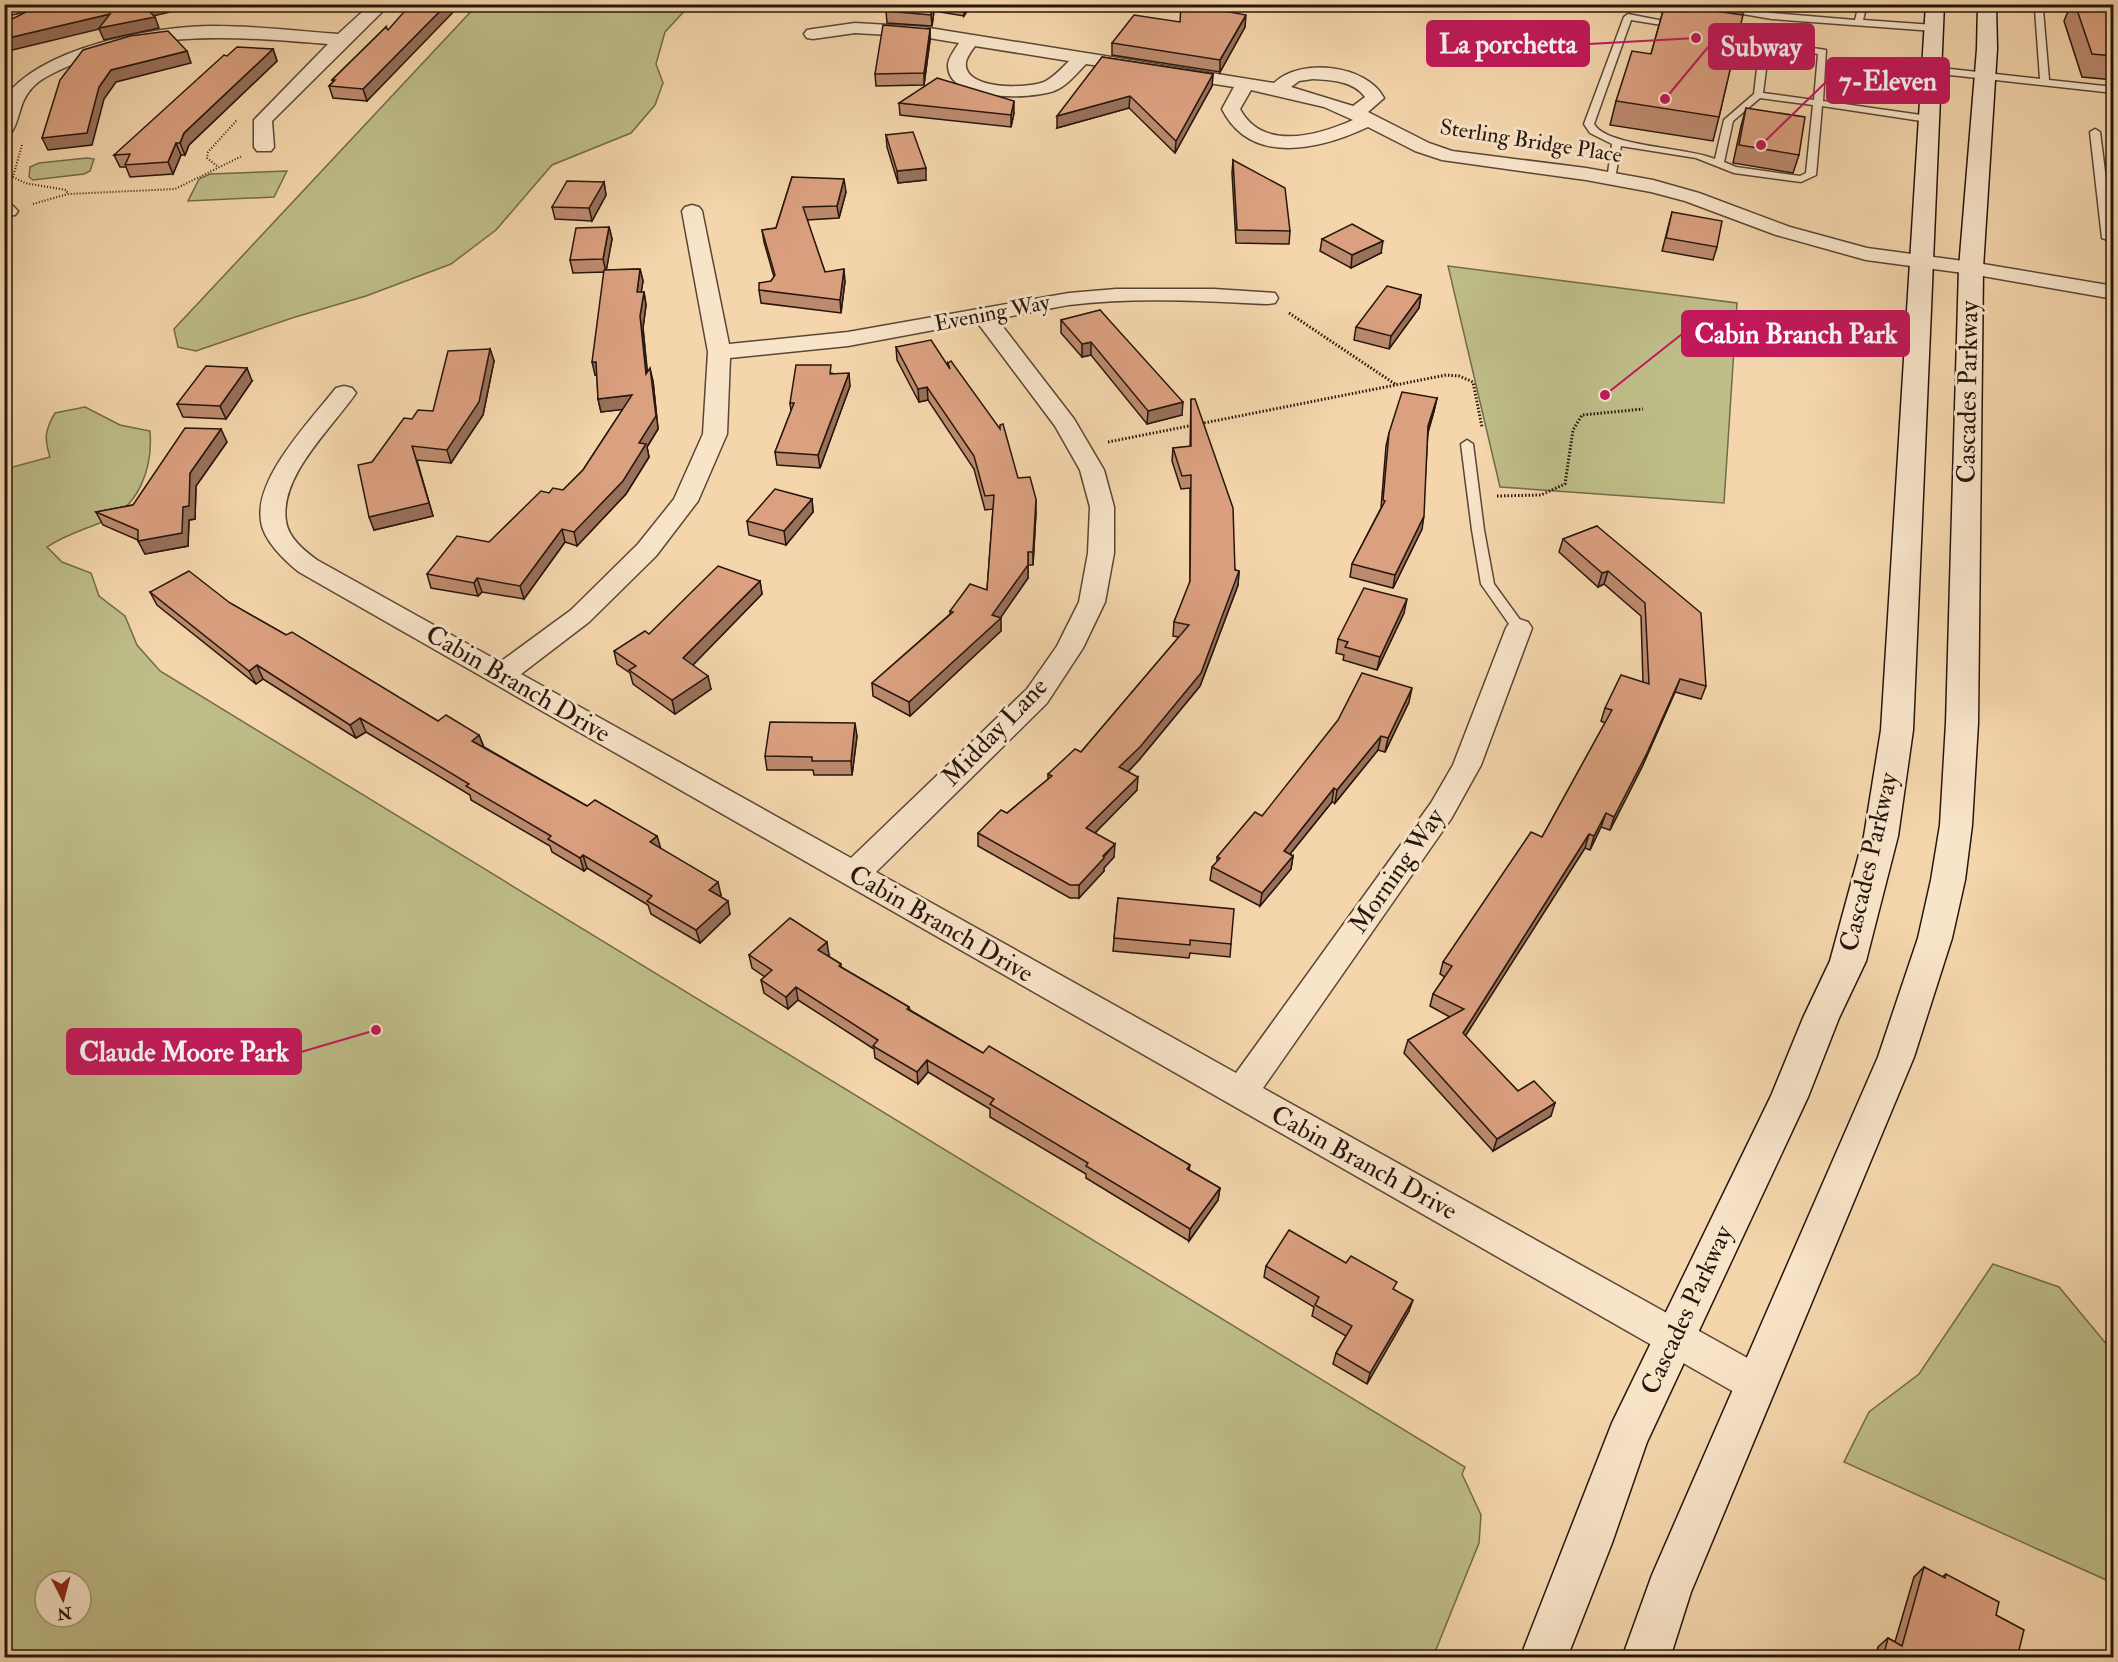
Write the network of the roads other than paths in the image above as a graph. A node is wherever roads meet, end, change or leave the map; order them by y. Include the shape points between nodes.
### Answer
1 (32, 4) edge
2 (382, 4) edge
3 (1688, 4) edge
4 (1863, 4) edge
5 (1988, 4) edge
6 (2050, 4) edge
7 (4, 11) edge
8 (1935, 16) edge
9 (1858, 21) junction
10 (1694, 27) edge
11 (1705, 28) edge
12 (813, 34) dead end
13 (970, 39) junction
14 (342, 40) junction
15 (1765, 44) junction
16 (1083, 57) junction
17 (1932, 70) junction
18 (1985, 76) junction
19 (2045, 82) junction
20 (1246, 83) junction
21 (1278, 89) junction
22 (2114, 90) edge
23 (1758, 95) junction
24 (1818, 103) junction
25 (1362, 116) junction
26 (1928, 119) junction
27 (4, 129) edge
28 (2095, 132) dead end
29 (1617, 143) junction
30 (264, 147) road end
31 (1719, 163) junction
32 (1610, 178) junction
33 (692, 211) dead end
34 (2114, 239) edge
35 (1922, 261) junction
36 (1971, 268) junction
37 (2114, 293) edge
38 (1267, 298) road end
39 (983, 315) junction
40 (719, 352) junction
41 (344, 393) dead end
42 (1467, 444) dead end
43 (1519, 628) joint
44 (501, 675) junction
45 (854, 874) junction
46 (1240, 1094) junction
47 (1673, 1337) junction
48 (1755, 1383) junction
49 (1543, 1658) edge
50 (1646, 1658) edge

1 - 7 main road
2 - 14 street
3 - 9 lane via 1772,16
4 - 9 lane
5 - 18 main road, Cascades Parkway
6 - 19 lane via 2039,9
8 - 9 lane
8 - 17 main road, Cascades Parkway
10 - 29 lane via 1628,17 1589,124 1593,131
11 - 15 lane via 1737,33
12 - 13 street, Sterling Bridge Place via 855,28
13 - 16 street, Sterling Bridge Place
13 - 16 street via 958,60 960,75 964,81 991,90 1047,87
14 - 27 street via 213,31 154,37 82,54 29,81 14,97
14 - 30 street via 263,120
15 - 23 lane
15 - 24 lane via 1823,52
16 - 20 street, Sterling Bridge Place
17 - 18 lane
17 - 26 main road, Cascades Parkway
18 - 19 lane
18 - 36 main road, Cascades Parkway
19 - 22 lane
20 - 21 street, Sterling Bridge Place
20 - 25 street via 1231,109 1239,125 1261,137 1298,142 1318,139
21 - 25 street, Sterling Bridge Place
21 - 25 street via 1294,76 1335,74 1369,87 1374,93 1375,98
23 - 24 lane
23 - 31 lane via 1729,120
24 - 26 lane
24 - 31 lane via 1810,175 1801,179 1734,170
25 - 32 street, Sterling Bridge Place via 1422,147 1449,156
26 - 35 main road, Cascades Parkway
28 - 34 lane via 2107,238
29 - 31 lane via 1698,155
29 - 32 lane
32 - 35 street, Sterling Bridge Place via 1692,197 1825,244
33 - 40 street
35 - 36 street, Sterling Bridge Place
35 - 47 main road, Cascades Parkway via 1897,730 1881,836 1848,961 1789,1097
36 - 37 street, Sterling Bridge Place
36 - 48 main road, Cascades Parkway via 1962,723 1956,825 1947,880 1918,996 1896,1057
38 - 39 street, Evening Way via 1116,296 1069,299
39 - 40 street, Evening Way via 848,339
39 - 45 street, Midday Lane via 1066,424 1092,470 1102,507 1101,554 1092,602 1069,648 1037,696
40 - 44 street via 715,434 686,501 647,550 580,616
41 - 44 street, Cabin Branch Drive via 289,464 276,492 273,522 289,551 308,566
42 - 43 lane via 1488,584
43 - 46 street, Morning Way via 1467,765 1441,811
44 - 45 street, Cabin Branch Drive
45 - 46 street, Cabin Branch Drive
46 - 47 street, Cabin Branch Drive
47 - 48 street, Cabin Branch Drive
47 - 49 main road, Cascades Parkway via 1627,1438
48 - 50 main road, Cascades Parkway via 1668,1591

